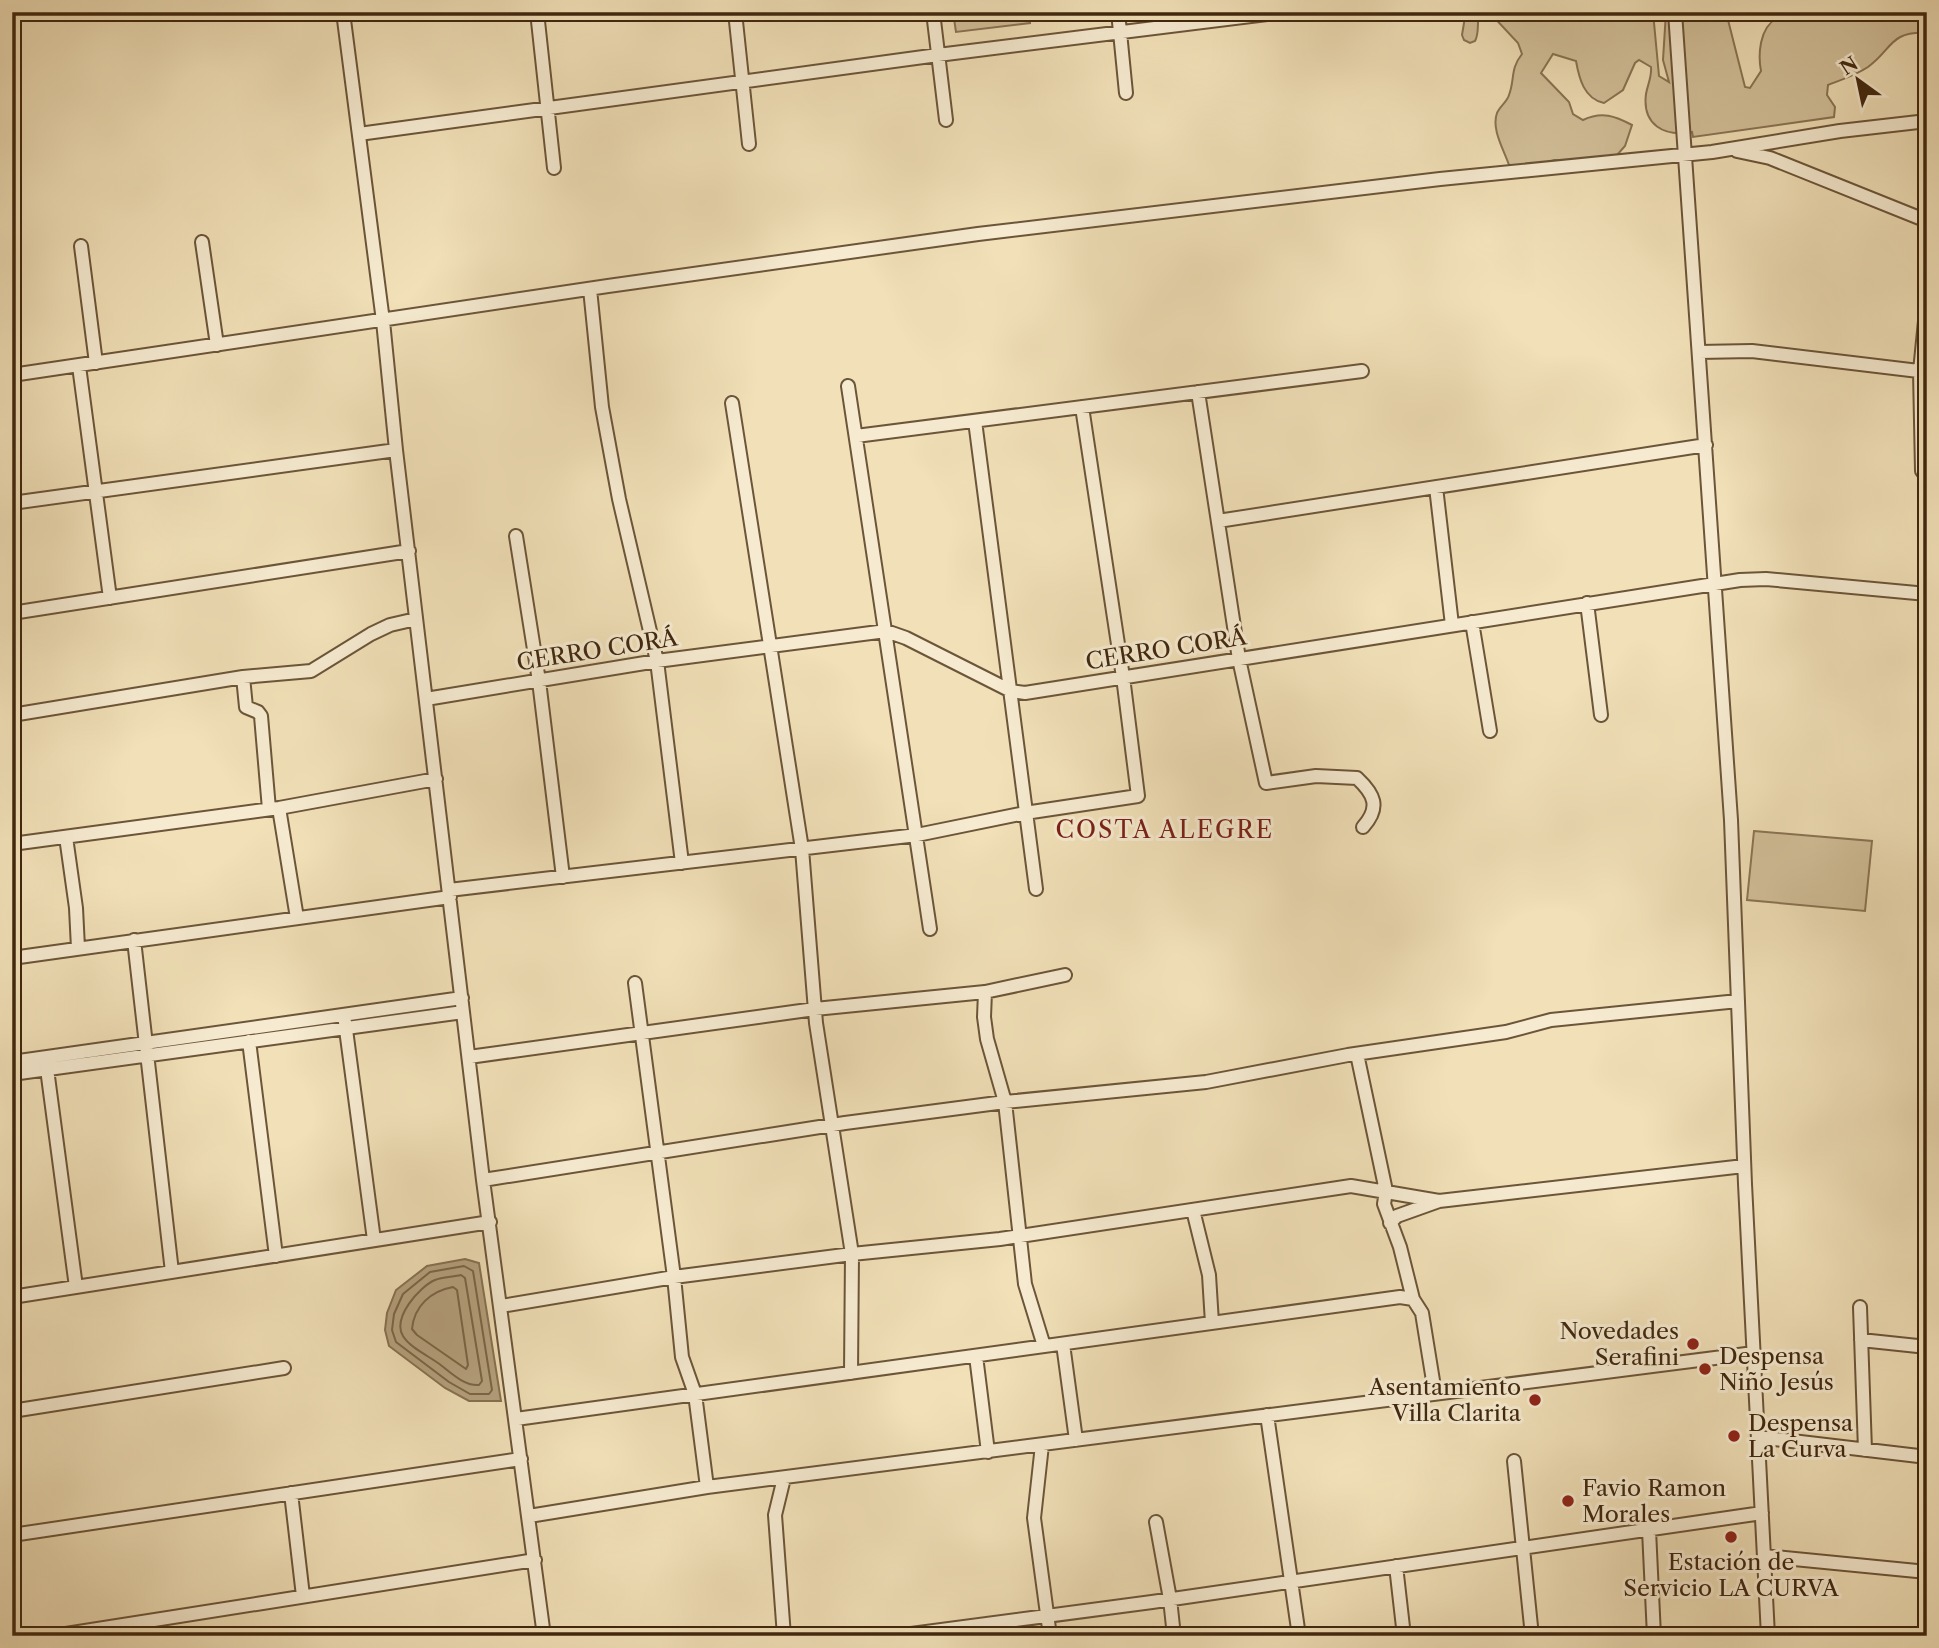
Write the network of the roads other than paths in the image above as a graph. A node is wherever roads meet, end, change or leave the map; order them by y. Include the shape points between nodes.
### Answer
1 (342, 12) edge
2 (537, 12) edge
3 (735, 12) edge
4 (933, 12) edge
5 (1118, 12) edge
6 (1283, 12) edge
7 (1675, 12) edge
8 (1120, 32) junction
9 (938, 55) junction
10 (742, 82) junction
11 (1126, 93) dead end
12 (548, 108) junction
13 (946, 120) dead end
14 (1927, 121) edge
15 (359, 134) junction
16 (749, 144) dead end
17 (1712, 152) junction
18 (1685, 155) junction
19 (554, 168) dead end
20 (1927, 221) edge
21 (202, 242) dead end
22 (81, 246) dead end
23 (590, 289) junction
24 (1927, 301) edge
25 (383, 321) junction
26 (217, 345) junction
27 (1699, 352) junction
28 (96, 363) junction
29 (79, 366) junction
30 (1362, 371) dead end
31 (1924, 372) edge
32 (12, 375) edge
33 (848, 386) dead end
34 (1198, 392) junction
35 (732, 403) dead end
36 (1082, 407) junction
37 (975, 421) junction
38 (856, 436) junction
39 (1706, 444) junction
40 (396, 450) junction
41 (1923, 471) dead end
42 (1436, 487) junction
43 (96, 492) junction
44 (12, 503) edge
45 (1218, 521) junction
46 (516, 536) dead end
47 (409, 551) junction
48 (1715, 583) junction
49 (1927, 594) edge
50 (110, 598) junction
51 (1587, 603) junction
52 (12, 613) edge
53 (416, 619) junction
54 (1472, 622) junction
55 (1451, 625) junction
56 (886, 631) junction
57 (770, 645) junction
58 (1239, 659) junction
59 (657, 661) junction
60 (243, 677) junction
61 (1123, 677) junction
62 (540, 681) junction
63 (1011, 691) junction
64 (426, 699) junction
65 (12, 715) edge
66 (1601, 715) dead end
67 (1490, 731) dead end
68 (436, 779) junction
69 (274, 809) junction
70 (1025, 813) junction
71 (1363, 827) dead end
72 (917, 835) junction
73 (66, 837) junction
74 (12, 844) edge
75 (802, 849) junction
76 (682, 863) junction
77 (563, 877) junction
78 (1036, 889) dead end
79 (449, 894) junction
80 (297, 918) junction
81 (930, 929) dead end
82 (134, 940) junction
83 (79, 948) junction
84 (12, 958) edge
85 (1065, 975) dead end
86 (635, 983) dead end
87 (985, 992) junction
88 (461, 998) junction
89 (1738, 1001) junction
90 (815, 1009) junction
91 (463, 1012) junction
92 (345, 1022) junction
93 (642, 1033) junction
94 (249, 1041) junction
95 (146, 1049) junction
96 (1357, 1054) junction
97 (469, 1057) junction
98 (12, 1062) edge
99 (47, 1069) junction
100 (12, 1074) edge
101 (1004, 1102) junction
102 (832, 1125) junction
103 (657, 1152) junction
104 (1744, 1166) junction
105 (483, 1180) junction
106 (1386, 1191) junction
107 (1439, 1201) junction
108 (1193, 1210) junction
109 (490, 1222) junction
110 (1391, 1223) junction
111 (1021, 1236) junction
112 (374, 1240) junction
113 (852, 1254) junction
114 (276, 1256) junction
115 (172, 1272) junction
116 (674, 1278) junction
117 (76, 1287) junction
118 (12, 1297) edge
119 (1413, 1299) junction
120 (501, 1306) junction
121 (1860, 1307) dead end
122 (1212, 1323) junction
123 (1861, 1339) junction
124 (1063, 1343) junction
125 (1044, 1346) junction
126 (1927, 1347) edge
127 (1754, 1353) junction
128 (976, 1356) junction
129 (284, 1368) dead end
130 (851, 1373) junction
131 (1435, 1393) junction
132 (695, 1394) junction
133 (12, 1411) edge
134 (1267, 1415) junction
135 (516, 1419) junction
136 (1758, 1437) junction
137 (1076, 1440) junction
138 (1042, 1445) junction
139 (1865, 1450) junction
140 (988, 1452) junction
141 (1927, 1457) edge
142 (521, 1459) junction
143 (1514, 1461) dead end
144 (784, 1478) junction
145 (707, 1487) junction
146 (291, 1493) junction
147 (1762, 1513) junction
148 (529, 1516) junction
149 (1156, 1522) dead end
150 (1649, 1530) junction
151 (12, 1535) edge
152 (1524, 1548) junction
153 (1764, 1556) junction
154 (535, 1560) junction
155 (1396, 1566) junction
156 (1927, 1572) edge
157 (1293, 1581) junction
158 (303, 1596) junction
159 (1170, 1599) junction
160 (1048, 1615) junction
161 (923, 1633) edge
162 (53, 1636) edge
163 (544, 1636) edge
164 (784, 1636) edge
165 (896, 1636) edge
166 (1050, 1636) edge
167 (1174, 1636) edge
168 (1299, 1636) edge
169 (1404, 1636) edge
170 (1532, 1636) edge
171 (1654, 1636) edge
172 (1769, 1636) edge

1 - 15 street
2 - 12 street
3 - 10 street
4 - 9 street
5 - 8 street
6 - 8 street
7 - 18 street
8 - 9 street
8 - 11 street
9 - 10 street
9 - 13 street
10 - 12 street
10 - 16 street
12 - 15 street
12 - 19 street
14 - 17 street
15 - 25 street
17 - 18 street
17 - 20 street via 1743,151 1770,158
18 - 23 street via 978,234
18 - 27 street
21 - 26 street
22 - 28 street
23 - 25 street
23 - 59 street via 602,407
24 - 31 street
25 - 26 street
25 - 40 street
26 - 28 street
27 - 31 street via 1752,351
27 - 39 street
28 - 29 street
29 - 32 street
29 - 43 street
30 - 34 street
31 - 41 street
33 - 38 street
34 - 36 street
34 - 45 street
35 - 57 street
36 - 37 street
36 - 61 street
37 - 38 street
37 - 63 street
38 - 56 street
39 - 42 street
39 - 48 street
40 - 43 street
40 - 47 street
42 - 45 street
42 - 55 street
43 - 44 street
43 - 50 street
45 - 58 street
46 - 62 street
47 - 50 street
47 - 53 street
48 - 49 street, CERRO CORÁ via 1766,579
48 - 51 street, CERRO CORÁ
48 - 89 street
50 - 52 street
51 - 54 street, CERRO CORÁ
51 - 66 street
53 - 60 street via 371,634 311,671
53 - 64 street
54 - 55 street, CERRO CORÁ
54 - 67 street
55 - 58 street, CERRO CORÁ
56 - 57 street, CERRO CORÁ
56 - 63 street, CERRO CORÁ
56 - 72 street
57 - 59 street, CERRO CORÁ
57 - 75 street
58 - 61 street, CERRO CORÁ
58 - 71 street via 1266,783 1316,776 1357,778 1370,790 1374,802 1371,818
59 - 62 street, CERRO CORÁ
59 - 76 street
60 - 65 street
60 - 69 street via 246,707 261,716
61 - 63 street, CERRO CORÁ via 1025,693
61 - 70 street via 1138,796
62 - 64 street, CERRO CORÁ
62 - 77 street
63 - 70 street
64 - 68 street
68 - 69 street
68 - 79 street
69 - 73 street
69 - 80 street
70 - 72 street
70 - 78 street
72 - 75 street
72 - 81 street
73 - 74 street
73 - 83 street
75 - 76 street
75 - 90 street
76 - 77 street
77 - 79 street
79 - 80 street
79 - 88 street
80 - 82 street
82 - 83 street
82 - 95 street
83 - 84 street
85 - 87 street
86 - 93 street
87 - 90 street
87 - 101 street via 987,1039
88 - 91 street
88 - 92 street
89 - 96 street via 1551,1020 1506,1032
89 - 104 street
90 - 93 street
90 - 102 street
91 - 92 street
91 - 97 street
92 - 94 street
92 - 95 street
92 - 112 street
93 - 97 street
93 - 103 street
94 - 95 street
94 - 114 street
95 - 98 street
95 - 99 street
95 - 115 street
96 - 101 street via 1206,1082
96 - 106 street
97 - 105 street
99 - 100 street
99 - 117 street
101 - 102 street
101 - 111 street
102 - 103 street
102 - 113 street
103 - 105 street
103 - 116 street
104 - 107 street
104 - 127 street
105 - 109 street
106 - 107 street
106 - 108 street via 1351,1186
106 - 110 street via 1384,1204
107 - 110 street via 1397,1216
108 - 111 street
108 - 122 street via 1209,1275
109 - 112 street
109 - 120 street
110 - 119 street
111 - 113 street
111 - 125 street via 1028,1297
112 - 114 street
113 - 116 street
113 - 130 street
114 - 115 street
115 - 117 street
116 - 120 street
116 - 132 street via 682,1357
117 - 118 street
119 - 122 street via 1399,1297
119 - 131 street via 1422,1313
120 - 135 street
121 - 123 street
122 - 124 street
123 - 126 street
123 - 139 street
124 - 125 street
124 - 137 street
125 - 128 street
127 - 131 street
127 - 136 street
128 - 130 street
128 - 140 street
129 - 133 street
130 - 132 street
131 - 134 street
132 - 135 street
132 - 145 street
134 - 137 street
134 - 157 street
135 - 142 street
136 - 139 street
136 - 147 street
137 - 138 street
138 - 140 street
138 - 160 street via 1034,1518
139 - 141 street
140 - 144 street
142 - 146 street
142 - 148 street
143 - 152 street
144 - 145 street
144 - 164 street via 775,1515
145 - 148 street
146 - 151 street
146 - 158 street
147 - 150 street
147 - 153 street
148 - 154 street
149 - 159 street
150 - 152 street
150 - 171 street
152 - 155 street
152 - 170 street
153 - 156 street
153 - 172 street
154 - 158 street
154 - 163 street
155 - 157 street
155 - 169 street
157 - 159 street
157 - 168 street
158 - 162 street
159 - 160 street
159 - 167 street
160 - 161 street
160 - 166 street
161 - 165 street

